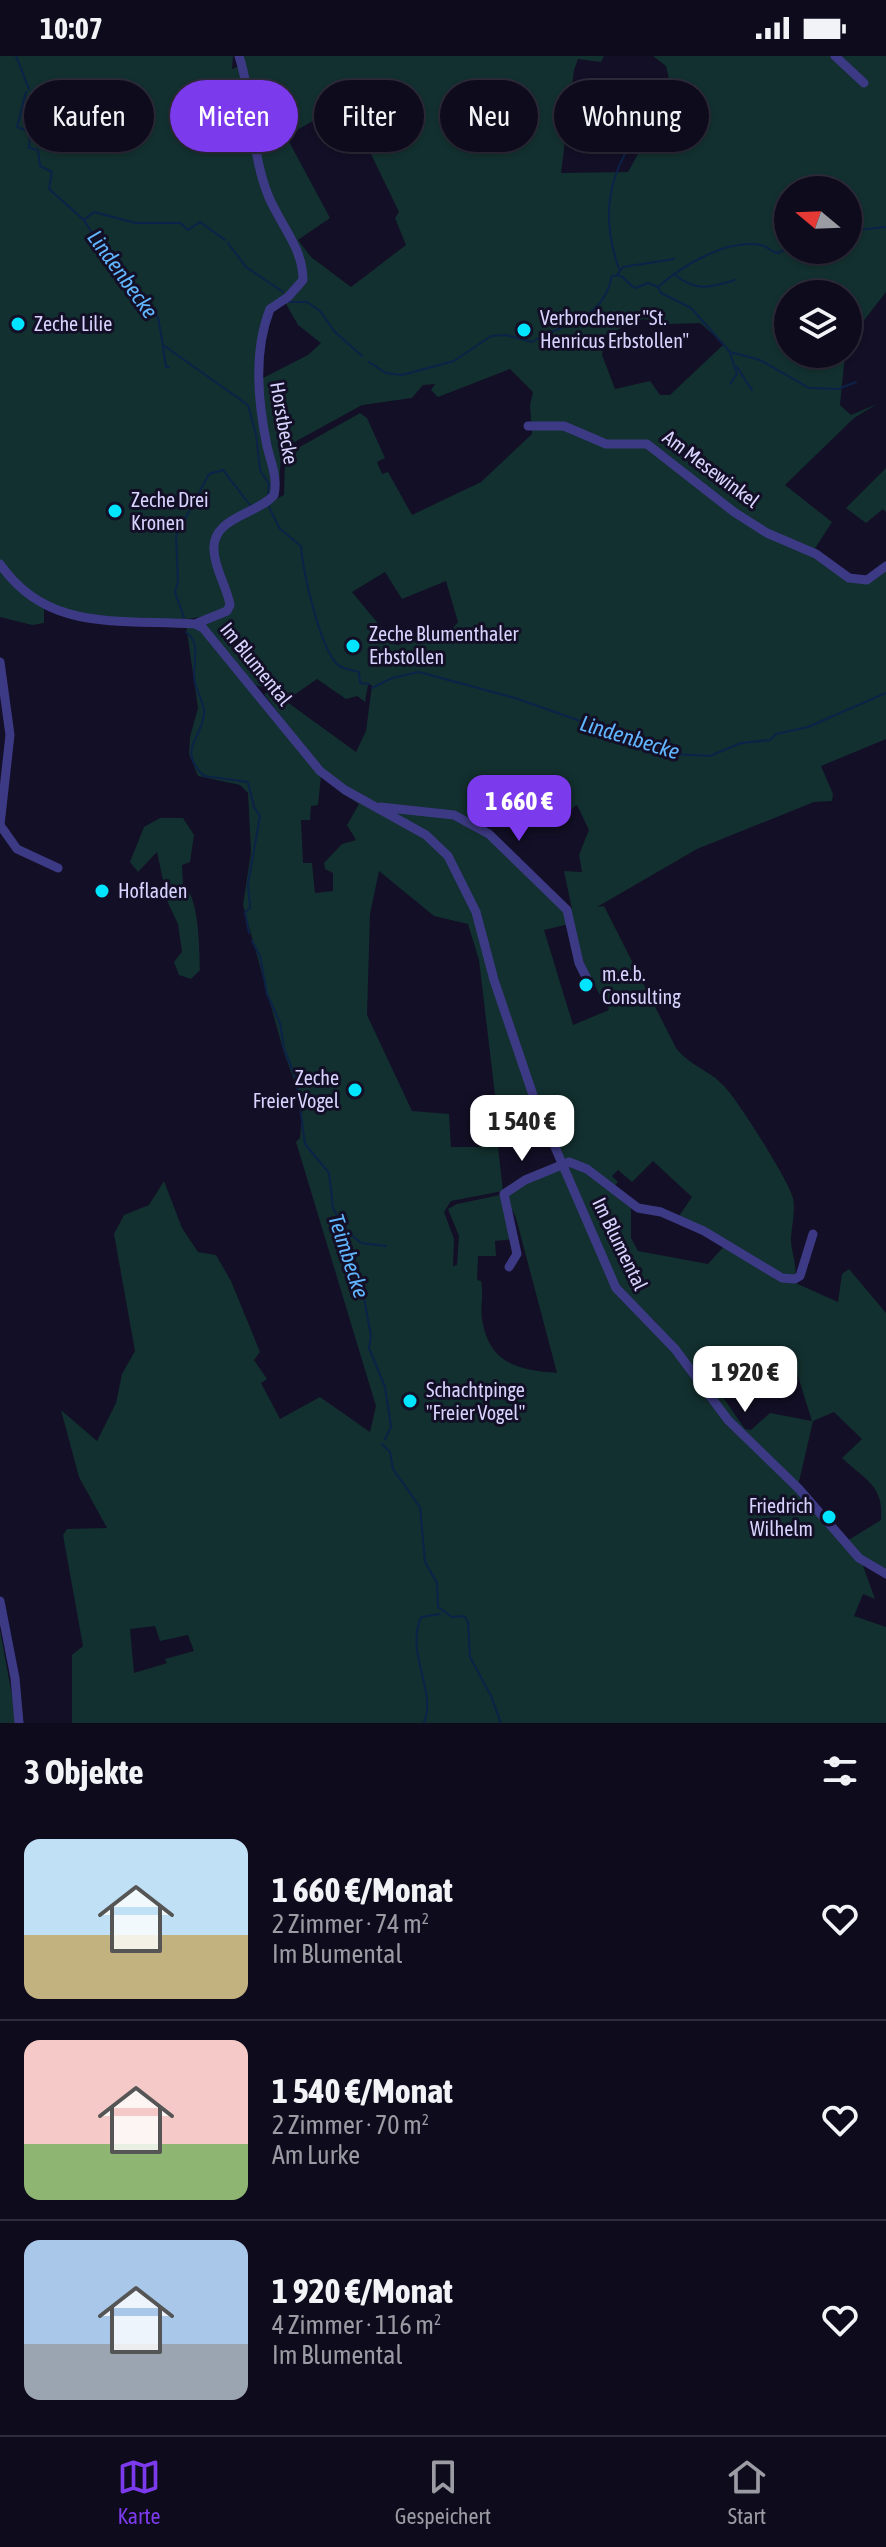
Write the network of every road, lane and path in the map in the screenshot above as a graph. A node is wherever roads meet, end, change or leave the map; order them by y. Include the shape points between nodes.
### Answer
1 (239, 56) edge
2 (835, 56) edge
3 (864, 83) dead end
4 (528, 426) dead end
5 (0, 564) edge
6 (886, 566) edge
7 (195, 624) junction
8 (0, 662) edge
9 (375, 806) junction
10 (58, 868) dead end
11 (587, 979) dead end
12 (563, 1163) junction
13 (813, 1234) dead end
14 (509, 1267) dead end
15 (886, 1574) edge
16 (0, 1601) edge
17 (19, 1723) edge

1 - 7 street, Horstbecke via 249,87 258,166 302,260 303,280 270,309 260,356 274,495 218,533 214,552 230,605
2 - 3 street
4 - 6 street, Am Mesewinkel via 564,426 606,444 647,444 734,512 816,554 849,578 860,581
5 - 7 street, Im Blumental via 29,598 55,611
7 - 9 street, Im Blumental via 215,640 320,771
8 - 10 street via 10,735 0,825 17,849
9 - 11 street, Im Blumental via 454,815 489,834 567,910
9 - 12 street, Im Blumental via 435,842 460,876 483,930 523,1068
12 - 13 street, Im Blumental via 587,1169 638,1208 704,1231 782,1278 795,1279 802,1270
12 - 14 street via 504,1194 517,1254
12 - 15 street, Im Blumental via 598,1250 627,1304 675,1349 715,1406 848,1546
16 - 17 street

